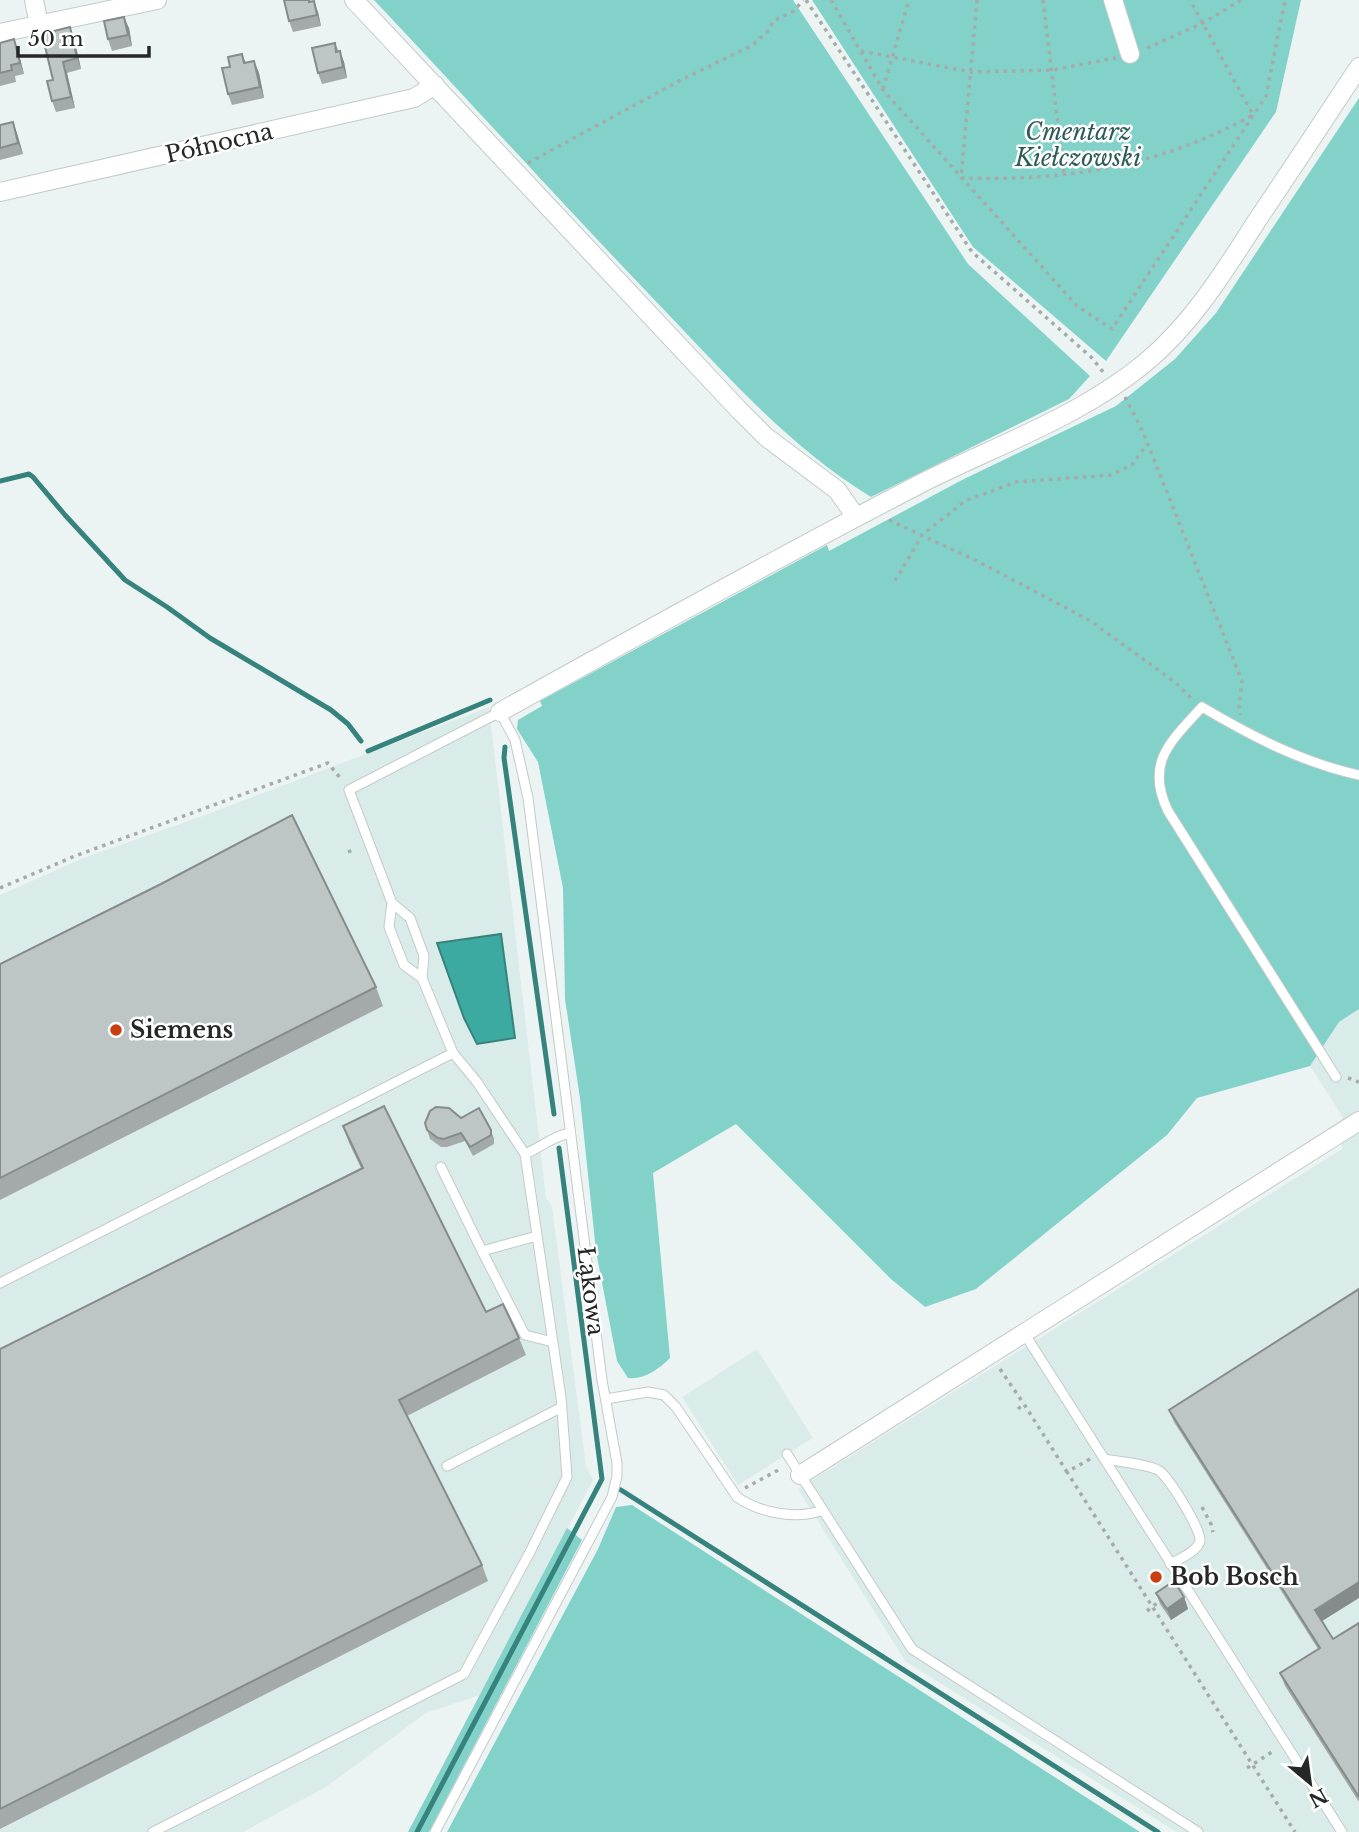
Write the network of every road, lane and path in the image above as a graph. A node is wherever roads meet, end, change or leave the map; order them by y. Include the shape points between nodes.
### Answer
1 (34, 0) edge
2 (157, 0) edge
3 (354, 0) edge
4 (804, 0) edge
5 (831, 0) edge
6 (909, 0) edge
7 (977, 0) edge
8 (1043, 0) edge
9 (1113, 0) edge
10 (1190, 0) edge
11 (1241, 0) edge
12 (1285, 0) edge
13 (1203, 23) junction
14 (39, 24) junction
15 (0, 33) edge
16 (859, 51) junction
17 (1130, 54) junction
18 (892, 57) junction
19 (1359, 67) edge
20 (1052, 70) junction
21 (971, 72) junction
22 (435, 85) junction
23 (883, 90) junction
24 (1254, 115) junction
25 (515, 171) junction
26 (1064, 176) junction
27 (961, 178) junction
28 (0, 192) edge
29 (1115, 385) junction
30 (1147, 444) junction
31 (856, 517) junction
32 (901, 525) dead end
33 (922, 535) junction
34 (895, 581) dead end
35 (1202, 707) junction
36 (500, 712) junction
37 (1243, 731) junction
38 (1359, 775) edge
39 (349, 790) junction
40 (0, 888) edge
41 (392, 903) junction
42 (422, 978) junction
43 (453, 1053) junction
44 (1336, 1077) dead end
45 (1359, 1121) edge
46 (570, 1133) junction
47 (525, 1154) junction
48 (441, 1167) dead end
49 (537, 1236) junction
50 (482, 1251) junction
51 (0, 1283) edge
52 (1024, 1333) junction
53 (553, 1342) junction
54 (986, 1357) junction
55 (606, 1399) junction
56 (1024, 1404) junction
57 (562, 1407) junction
58 (1018, 1409) dead end
59 (1051, 1447) junction
60 (1045, 1450) dead end
61 (787, 1454) dead end
62 (1089, 1458) dead end
63 (1104, 1459) junction
64 (447, 1466) dead end
65 (797, 1470) junction
66 (1067, 1472) junction
67 (1077, 1488) junction
68 (1072, 1491) dead end
69 (737, 1497) junction
70 (823, 1510) junction
71 (1102, 1528) junction
72 (1096, 1531) dead end
73 (1170, 1564) junction
74 (1127, 1567) junction
75 (1121, 1570) dead end
76 (1163, 1598) edge
77 (1151, 1606) junction
78 (1147, 1611) dead end
79 (1177, 1646) junction
80 (1171, 1650) dead end
81 (1203, 1688) junction
82 (1197, 1692) dead end
83 (1228, 1728) junction
84 (1222, 1731) dead end
85 (1285, 1743) junction
86 (1252, 1765) junction
87 (1247, 1768) dead end
88 (1279, 1807) junction
89 (1273, 1810) dead end
90 (153, 1832) edge
91 (435, 1832) edge
92 (1198, 1832) edge
93 (1295, 1832) edge
94 (1342, 1832) edge

1 - 14 street
2 - 14 street
3 - 22 street
4 - 25 path via 774,21 752,45
4 - 29 path via 972,252 1091,357
5 - 16 path
6 - 18 path
7 - 21 path
8 - 20 path
9 - 17 street
10 - 13 path
11 - 13 path
12 - 24 path via 1266,96
13 - 17 path
13 - 24 path
14 - 15 street
16 - 18 path
16 - 23 path
17 - 20 path
18 - 21 path
18 - 23 path
19 - 29 street via 1215,285 1180,330
20 - 21 path
20 - 26 path
21 - 27 path
22 - 25 street
22 - 28 street, Północna via 414,97
23 - 27 path
24 - 26 path via 1162,155
24 - 27 path via 1112,329 1077,306
25 - 31 street via 766,437 838,490
26 - 27 path
29 - 30 path
29 - 31 street via 1059,418
30 - 33 path via 1132,465 1111,475 1016,482 965,501
30 - 37 path via 1242,681 1238,707
31 - 36 street
32 - 33 path
33 - 34 path
33 - 35 path via 1089,620
35 - 37 lane
35 - 44 lane via 1164,755 1159,769 1160,793
36 - 39 lane
36 - 46 lane, Łąkowa via 515,740 526,788
37 - 38 lane via 1302,758
39 - 40 path via 328,763
39 - 41 lane
41 - 42 lane via 410,918 424,957
41 - 42 lane via 389,928 404,965
42 - 43 lane
43 - 47 lane
43 - 51 lane
45 - 52 street
46 - 47 lane via 555,1136
46 - 55 lane, Łąkowa
47 - 49 lane
48 - 50 lane
49 - 50 lane
49 - 53 lane
50 - 53 lane via 525,1335
52 - 54 street
52 - 63 lane
53 - 57 lane
54 - 56 path via 992,1366 996,1363
54 - 65 street
55 - 69 lane via 648,1392 664,1395
55 - 91 lane, Łąkowa via 618,1476 612,1497
56 - 58 path
56 - 59 path
57 - 64 lane
57 - 90 lane via 567,1477 464,1674
59 - 60 path
59 - 66 path
61 - 65 lane
62 - 66 path
63 - 73 lane
63 - 73 lane via 1157,1470 1170,1483 1200,1533 1200,1543
65 - 69 path via 783,1467
65 - 70 lane
66 - 67 path
67 - 68 path
67 - 71 path
69 - 70 lane via 799,1516
70 - 92 lane via 912,1649
71 - 72 path
71 - 74 path
73 - 85 lane
74 - 75 path
74 - 77 path
76 - 77 path
77 - 78 path
77 - 79 path
79 - 80 path
79 - 81 path
81 - 82 path
81 - 83 path
83 - 84 path
83 - 86 path
85 - 86 path
85 - 94 lane
86 - 87 path
86 - 88 path
88 - 89 path
88 - 93 path

